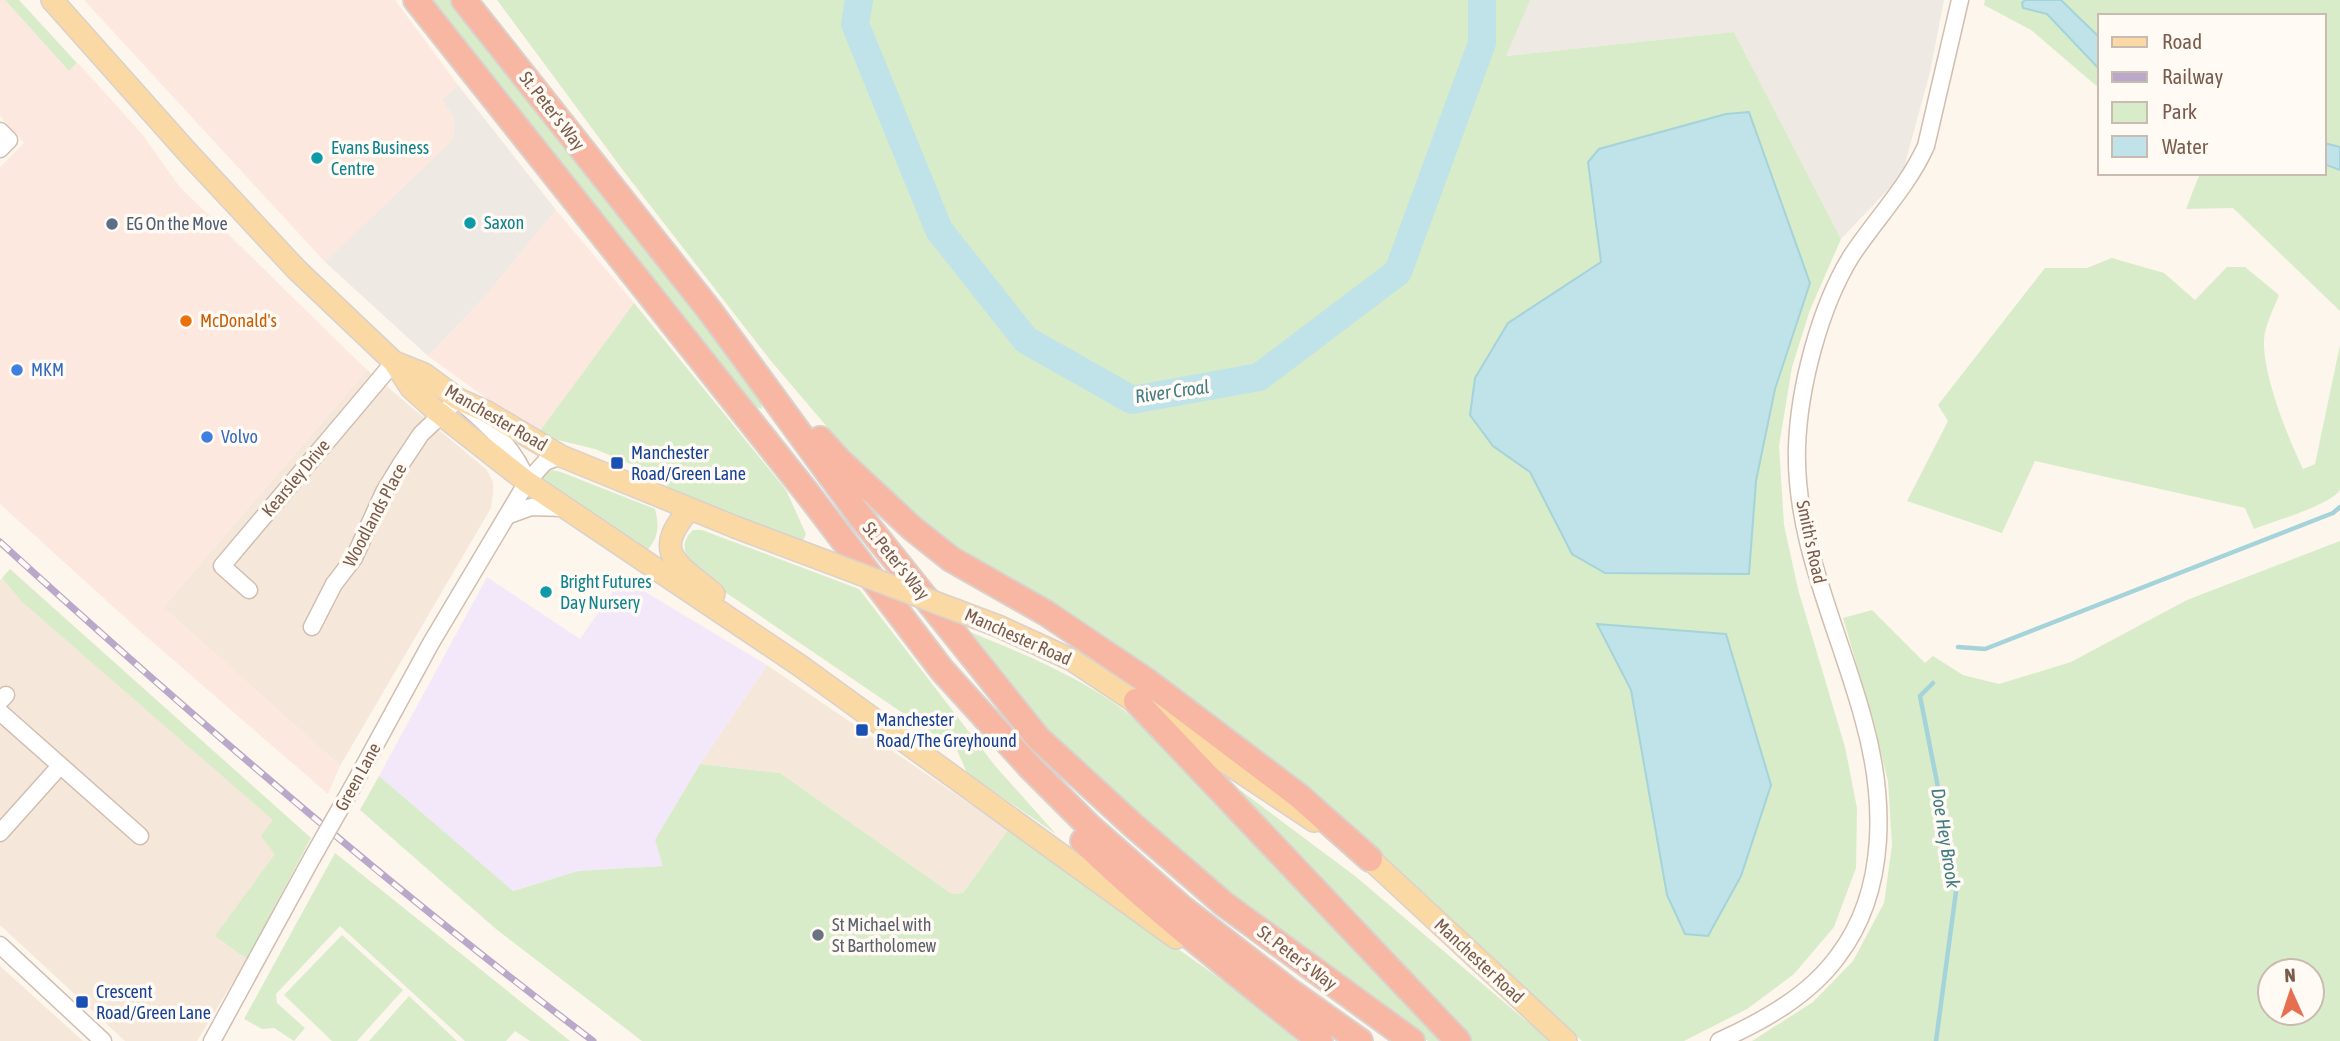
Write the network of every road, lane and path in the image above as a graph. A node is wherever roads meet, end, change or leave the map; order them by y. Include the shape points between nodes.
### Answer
1 (52, 0) edge
2 (416, 0) edge
3 (464, 0) edge
4 (1960, 0) edge
5 (0, 131) edge
6 (0, 149) edge
7 (710, 311) junction
8 (394, 362) junction
9 (458, 399) junction
10 (442, 415) junction
11 (561, 456) junction
12 (527, 482) junction
13 (566, 508) junction
14 (689, 510) junction
15 (509, 515) junction
16 (248, 590) dead end
17 (323, 604) junction
18 (338, 613) dead end
19 (312, 627) dead end
20 (799, 665) junction
21 (942, 670) junction
22 (1136, 701) junction
23 (0, 712) edge
24 (61, 766) junction
25 (0, 833) edge
26 (140, 836) dead end
27 (1370, 859) junction
28 (0, 945) edge
29 (103, 1041) edge
30 (212, 1041) edge
31 (1320, 1041) edge
32 (1360, 1041) edge
33 (1412, 1041) edge
34 (1458, 1041) edge
35 (1566, 1041) edge
36 (1719, 1041) edge

1 - 8 main road, Manchester Road via 297,270
2 - 21 highway, St. Peter's Way
3 - 7 highway, St. Peter's Way
4 - 36 street, Smith's Road via 1926,146 1917,167 1847,265 1813,346 1797,448 1810,553 1875,768 1876,869 1861,919 1838,957 1804,991 1758,1024
5 - 6 street via 9,140
7 - 27 highway via 839,460 912,528 951,559 1046,614 1147,681 1298,796
7 - 33 highway, St. Peter's Way via 860,516 1038,738 1224,904
8 - 9 main road, Manchester Road via 424,374
8 - 10 main road, Manchester Road via 411,388
8 - 16 street, Kearsley Drive via 222,566
9 - 10 street, Woodlands Place
9 - 11 main road, Manchester Road
9 - 12 street via 512,451
10 - 12 main road, Manchester Road
10 - 17 street, Woodlands Place via 401,464 354,558
11 - 12 street, Green Lane via 545,462
11 - 14 main road, Manchester Road
12 - 13 main road, Manchester Road
12 - 15 street, Green Lane
13 - 15 street via 531,508
13 - 20 main road, Manchester Road
14 - 20 main road via 670,534 673,558
14 - 22 main road, Manchester Road, bridge via 998,626 1072,660
15 - 30 street, Green Lane, bridge via 431,643
17 - 18 street
17 - 19 street, Woodlands Place
20 - 31 main road, Manchester Road
21 - 31 highway via 985,733 1041,800 1111,869
21 - 32 highway, St. Peter's Way via 1089,826 1181,907
22 - 27 main road, Manchester Road
22 - 34 highway
23 - 24 street
24 - 25 street
24 - 26 street
27 - 35 main road, Manchester Road
28 - 29 street

